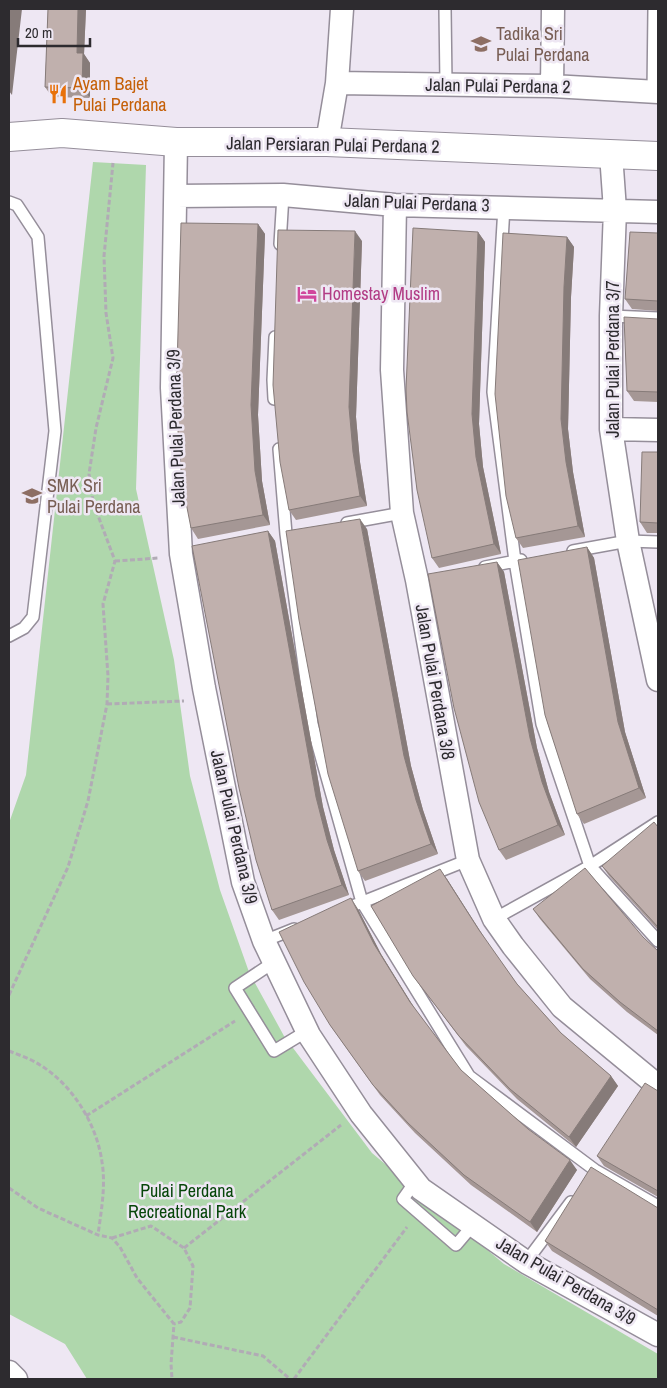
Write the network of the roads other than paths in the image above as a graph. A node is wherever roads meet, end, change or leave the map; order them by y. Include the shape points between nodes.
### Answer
1 (342, 9) edge
2 (445, 9) edge
3 (553, 9) edge
4 (654, 9) edge
5 (337, 83) junction
6 (446, 84) junction
7 (552, 86) junction
8 (656, 92) edge
9 (9, 137) edge
10 (176, 142) junction
11 (327, 142) junction
12 (612, 154) junction
13 (658, 156) edge
14 (283, 195) junction
15 (176, 196) junction
16 (9, 202) edge
17 (395, 205) junction
18 (504, 206) junction
19 (615, 210) junction
20 (658, 212) edge
21 (280, 254) edge
22 (611, 316) junction
23 (658, 318) edge
24 (276, 322) edge
25 (275, 409) edge
26 (611, 429) junction
27 (658, 430) edge
28 (278, 438) edge
29 (402, 513) junction
30 (334, 526) edge
31 (628, 541) junction
32 (658, 542) edge
33 (562, 553) edge
34 (534, 558) edge
35 (515, 561) junction
36 (476, 569) edge
37 (9, 636) edge
38 (657, 670) edge
39 (658, 822) edge
40 (468, 860) junction
41 (590, 866) junction
42 (362, 902) junction
43 (344, 909) edge
44 (494, 918) junction
45 (308, 923) edge
46 (264, 941) junction
47 (658, 941) edge
48 (274, 962) junction
49 (307, 1031) junction
50 (653, 1087) edge
51 (415, 1182) junction
52 (578, 1193) edge
53 (658, 1206) edge
54 (473, 1225) junction
55 (526, 1262) junction
56 (658, 1335) edge
57 (9, 1372) edge
58 (16, 1379) edge

1 - 5 street
2 - 6 lane
3 - 7 street
4 - 8 lane
5 - 6 street, Jalan Pulai Perdana 2
5 - 11 street
6 - 7 street, Jalan Pulai Perdana 2
7 - 8 street, Jalan Pulai Perdana 2
9 - 10 street, Jalan Persiaran Pulai Perdana 2 via 62,133
10 - 11 street, Jalan Persiaran Pulai Perdana 2
10 - 15 street, Jalan Pulai Perdana 3/9
11 - 12 street, Jalan Persiaran Pulai Perdana 2
12 - 13 street, Jalan Persiaran Pulai Perdana 2
12 - 19 street, Jalan Pulai Perdana 3/7
14 - 15 street, Jalan Pulai Perdana 3
14 - 17 street, Jalan Pulai Perdana 3
14 - 21 lane
15 - 46 street, Jalan Pulai Perdana 3/9 via 172,388 186,553 206,698 243,882
16 - 37 lane via 16,205 38,236 55,431 33,618 24,628
17 - 18 street, Jalan Pulai Perdana 3
17 - 29 street, Jalan Pulai Perdana 3/8 via 392,370
18 - 19 street, Jalan Pulai Perdana 3
18 - 35 lane via 493,392
19 - 20 street, Jalan Pulai Perdana 3
19 - 22 street, Jalan Pulai Perdana 3/7
22 - 23 lane
22 - 26 street, Jalan Pulai Perdana 3/7
24 - 25 lane
26 - 27 street
26 - 31 street, Jalan Pulai Perdana 3/7
28 - 42 lane via 286,534 312,724
29 - 30 lane
29 - 40 street, Jalan Pulai Perdana 3/8 via 422,579
31 - 32 lane
31 - 33 lane
31 - 38 street, Jalan Pulai Perdana 3/7
34 - 35 lane
35 - 36 lane
35 - 41 lane via 542,724
39 - 41 lane
40 - 42 lane
40 - 44 street, Jalan Pulai Perdana 3/8
41 - 44 lane
41 - 47 lane
42 - 43 lane
42 - 53 lane via 469,1076 595,1170
44 - 50 street, Jalan Pulai Perdana 3/8 via 562,1007
45 - 46 lane
46 - 48 street, Jalan Pulai Perdana 3/9
48 - 49 street, Jalan Pulai Perdana 3/9
48 - 49 lane via 234,988 274,1051
49 - 51 street, Jalan Pulai Perdana 3/9 via 361,1114
51 - 54 street, Jalan Pulai Perdana 3/9
51 - 54 lane via 403,1199 456,1245
52 - 55 lane
54 - 55 street, Jalan Pulai Perdana 3/9
55 - 56 street, Jalan Pulai Perdana 3/9
57 - 58 street

